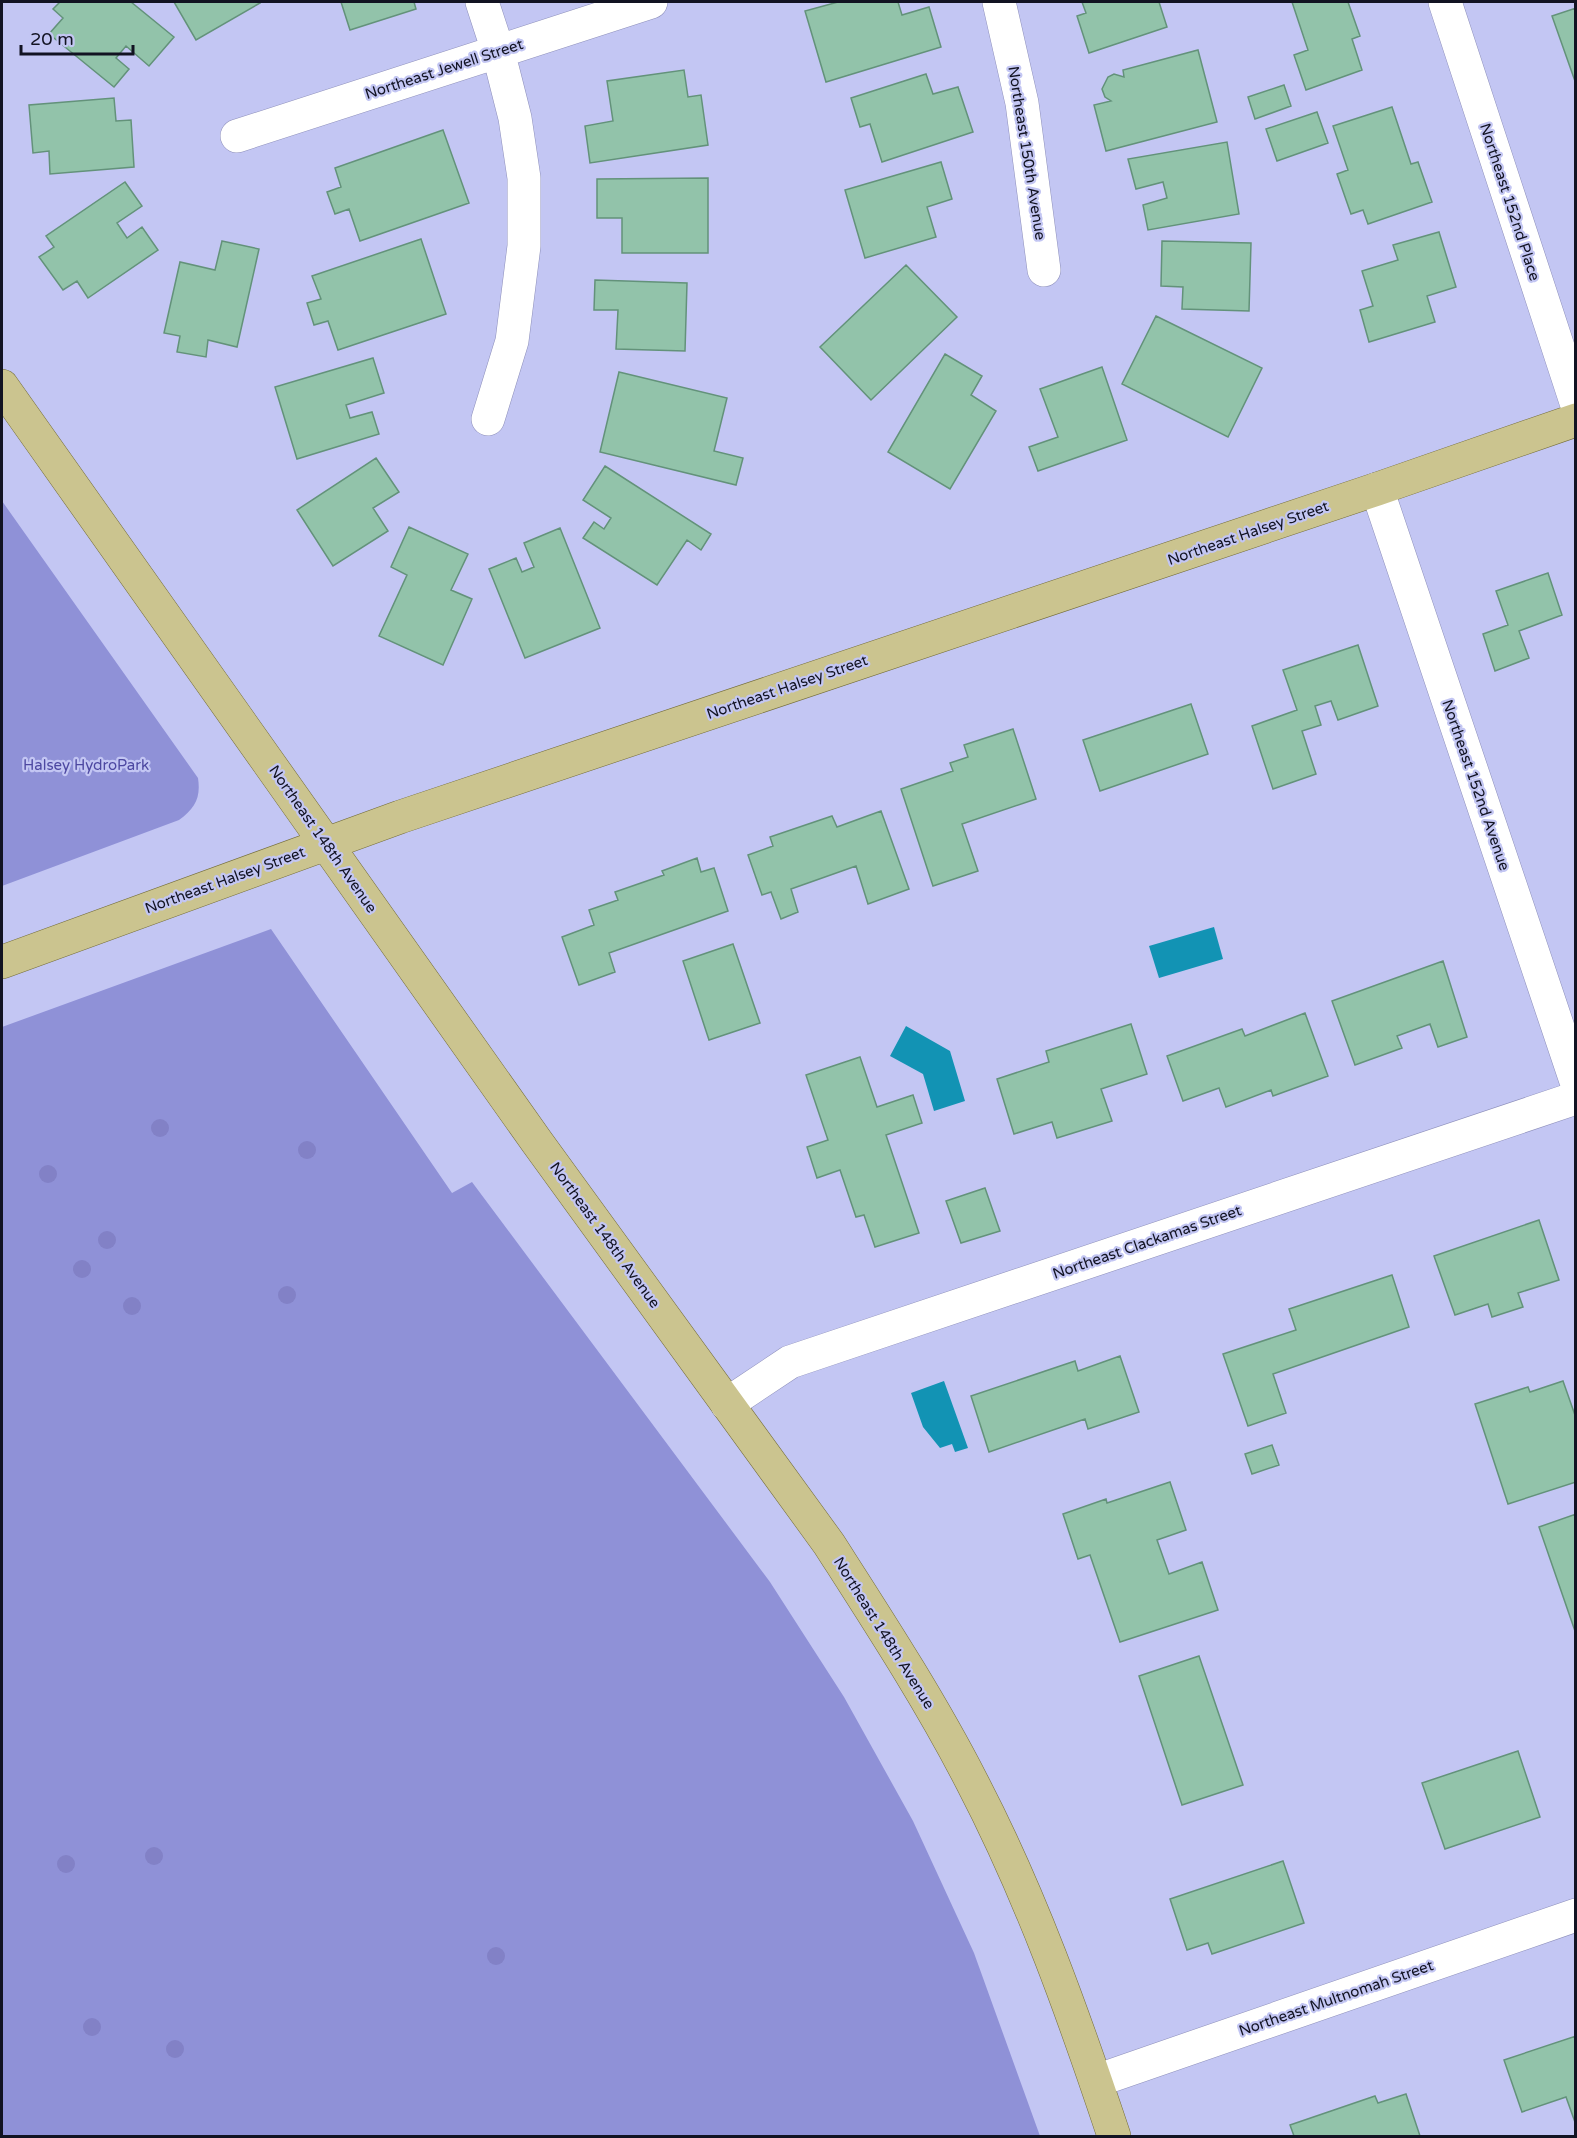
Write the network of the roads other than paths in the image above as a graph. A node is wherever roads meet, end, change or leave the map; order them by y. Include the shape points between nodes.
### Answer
1 (482, 2) edge
2 (651, 2) edge
3 (999, 2) edge
4 (1445, 2) edge
5 (498, 51) junction
6 (237, 136) dead end
7 (1044, 270) dead end
8 (2, 386) edge
9 (1575, 402) edge
10 (488, 419) dead end
11 (1575, 420) edge
12 (1377, 489) junction
13 (325, 843) junction
14 (2, 962) edge
15 (1575, 1081) edge
16 (1575, 1098) edge
17 (728, 1404) junction
18 (1575, 1915) edge
19 (1095, 2081) junction
20 (1114, 2136) edge

1 - 5 street
2 - 5 street, Northeast Jewell Street
3 - 7 street, Northeast 150th Avenue via 1022,103
4 - 9 street, Northeast 152nd Place
5 - 6 street, Northeast Jewell Street
5 - 10 street via 515,118 524,178 524,246 512,341
8 - 13 main road, Northeast 148th Avenue
11 - 12 main road, Northeast Halsey Street
12 - 13 main road, Northeast Halsey Street
12 - 15 street, Northeast 152nd Avenue
13 - 14 main road, Northeast Halsey Street
13 - 17 main road, Northeast 148th Avenue
16 - 17 street, Northeast Clackamas Street via 790,1362
17 - 19 main road, Northeast 148th Avenue via 829,1545 972,1781 1048,1951
18 - 19 street, Northeast Multnomah Street
19 - 20 main road, Northeast 148th Avenue

